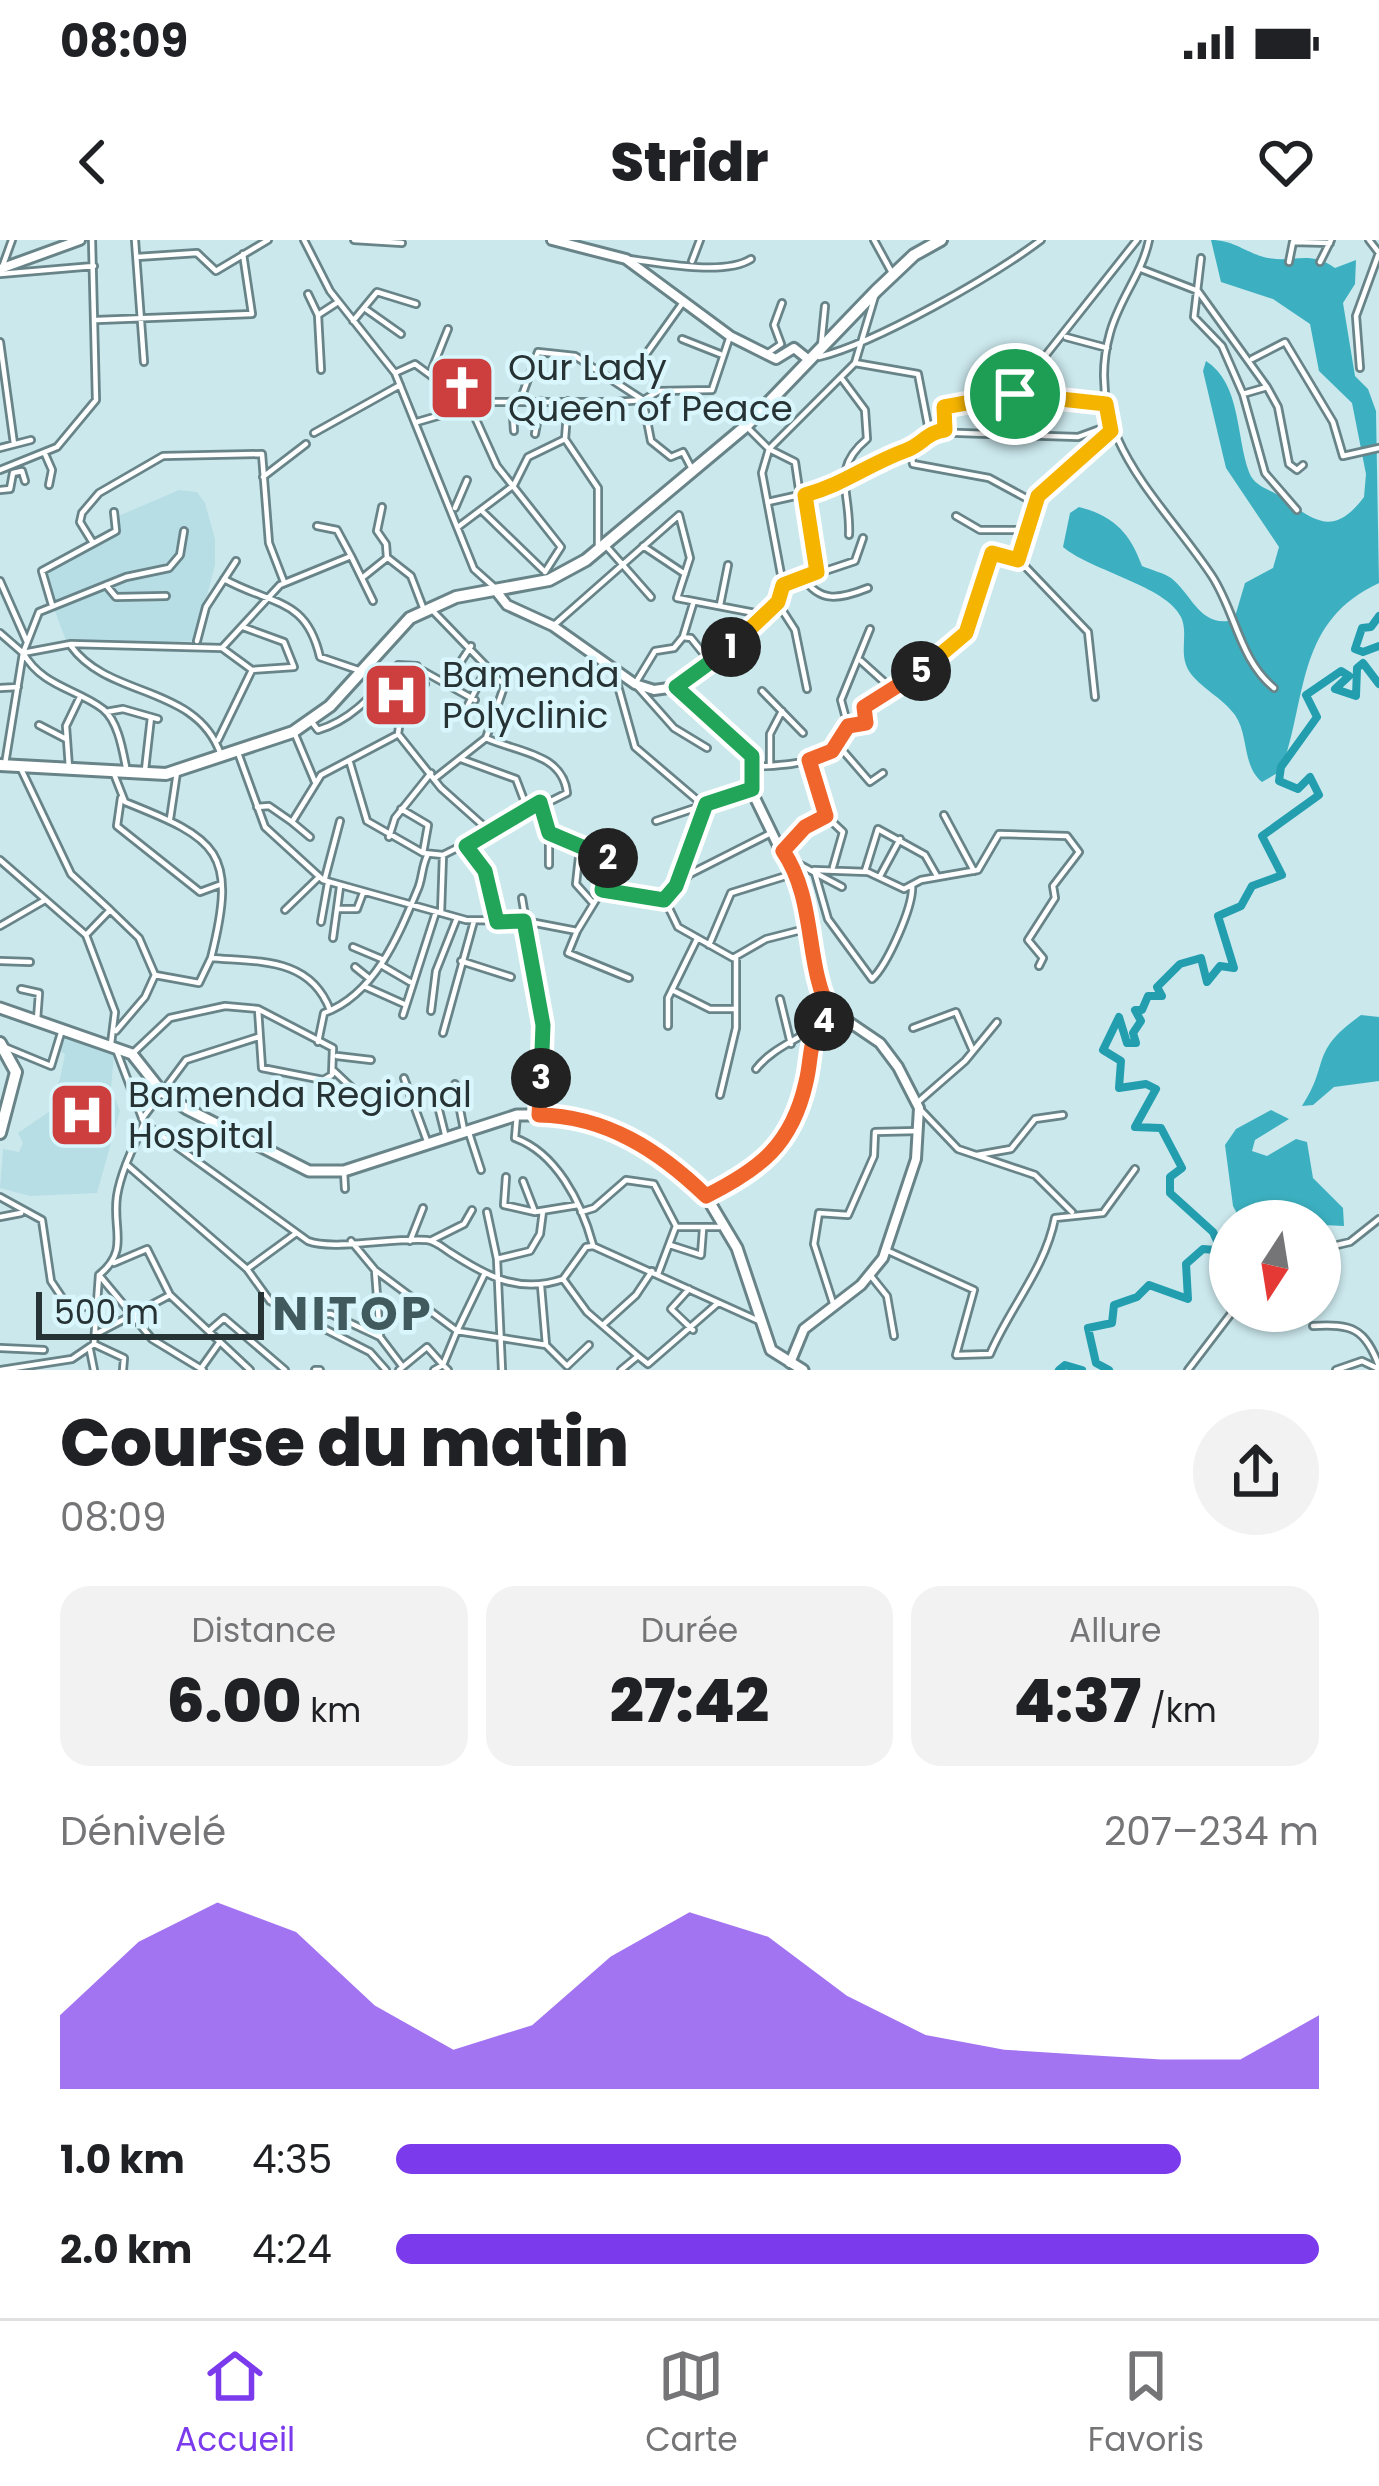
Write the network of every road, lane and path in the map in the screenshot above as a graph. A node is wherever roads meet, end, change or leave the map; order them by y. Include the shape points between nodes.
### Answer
1 (12, 240) edge
2 (80, 240) edge
3 (92, 240) edge
4 (135, 240) edge
5 (268, 240) edge
6 (304, 240) edge
7 (354, 240) edge
8 (552, 240) edge
9 (700, 240) edge
10 (874, 240) edge
11 (940, 240) edge
12 (1041, 240) edge
13 (1137, 240) edge
14 (1149, 240) edge
15 (1369, 240) edge
16 (1331, 242) edge
17 (402, 243) dead end
18 (55, 244) edge
19 (1379, 253) edge
20 (243, 254) junction
21 (137, 257) junction
22 (1202, 258) dead end
23 (751, 259) dead end
24 (692, 262) junction
25 (1289, 262) dead end
26 (1320, 262) dead end
27 (639, 263) junction
28 (94, 266) junction
29 (1142, 269) junction
30 (0, 271) edge
31 (894, 276) junction
32 (876, 291) junction
33 (1198, 291) junction
34 (308, 294) dead end
35 (684, 301) junction
36 (338, 302) junction
37 (782, 303) dead end
38 (416, 304) dead end
39 (825, 306) dead end
40 (367, 310) junction
41 (318, 315) junction
42 (142, 316) junction
43 (96, 320) junction
44 (353, 321) junction
45 (448, 329) dead end
46 (401, 334) dead end
47 (1063, 336) junction
48 (730, 337) junction
49 (864, 338) junction
50 (682, 339) dead end
51 (0, 342) edge
52 (823, 348) junction
53 (1107, 348) junction
54 (723, 355) junction
55 (766, 355) junction
56 (644, 357) dead end
57 (1252, 359) junction
58 (810, 361) junction
59 (144, 362) dead end
60 (855, 363) junction
61 (1, 368) edge
62 (1360, 368) dead end
63 (321, 370) dead end
64 (395, 373) junction
65 (430, 374) junction
66 (841, 378) junction
67 (400, 385) junction
68 (1267, 387) junction
69 (1015, 394) junction
70 (1243, 394) junction
71 (643, 400) junction
72 (516, 401) junction
73 (541, 401) junction
74 (568, 401) junction
75 (465, 404) junction
76 (1106, 404) junction
77 (417, 422) junction
78 (746, 426) junction
79 (1110, 428) junction
80 (945, 430) junction
81 (514, 431) dead end
82 (931, 432) junction
83 (314, 433) dead end
84 (535, 434) dead end
85 (565, 439) junction
86 (31, 440) dead end
87 (14, 444) junction
88 (306, 444) dead end
89 (0, 448) edge
90 (769, 448) junction
91 (1379, 448) edge
92 (910, 449) junction
93 (45, 454) junction
94 (1303, 465) dead end
95 (0, 470) edge
96 (693, 471) junction
97 (262, 478) junction
98 (467, 480) dead end
99 (25, 481) dead end
100 (49, 485) dead end
101 (514, 485) junction
102 (844, 485) junction
103 (0, 490) edge
104 (802, 495) junction
105 (768, 502) junction
106 (1034, 503) junction
107 (382, 507) dead end
108 (1297, 510) dead end
109 (454, 511) junction
110 (114, 512) dead end
111 (483, 512) junction
112 (956, 516) dead end
113 (317, 526) dead end
114 (458, 527) junction
115 (1026, 530) junction
116 (184, 531) dead end
117 (849, 535) dead end
118 (862, 538) dead end
119 (93, 543) junction
120 (644, 546) junction
121 (601, 548) junction
122 (351, 556) junction
123 (387, 558) junction
124 (1018, 560) junction
125 (236, 561) dead end
126 (624, 563) junction
127 (728, 565) dead end
128 (817, 572) junction
129 (685, 574) junction
130 (547, 576) junction
131 (802, 576) junction
132 (362, 578) junction
133 (224, 579) junction
134 (0, 581) edge
135 (285, 583) junction
136 (106, 585) junction
137 (783, 585) junction
138 (868, 588) dead end
139 (496, 591) junction
140 (166, 596) dead end
141 (651, 597) dead end
142 (265, 600) junction
143 (373, 602) dead end
144 (778, 602) junction
145 (693, 604) junction
146 (52, 605) junction
147 (720, 605) junction
148 (428, 609) junction
149 (553, 626) junction
150 (243, 627) junction
151 (870, 629) dead end
152 (751, 632) junction
153 (0, 633) edge
154 (683, 637) junction
155 (27, 642) junction
156 (70, 644) junction
157 (197, 644) junction
158 (472, 646) junction
159 (223, 648) junction
160 (23, 653) junction
161 (860, 660) junction
162 (712, 663) junction
163 (613, 668) junction
164 (252, 670) junction
165 (358, 670) junction
166 (423, 671) junction
167 (488, 674) junction
168 (384, 681) junction
169 (446, 684) junction
170 (635, 684) junction
171 (18, 687) junction
172 (676, 687) junction
173 (0, 688) edge
174 (1274, 688) dead end
175 (807, 689) dead end
176 (892, 689) junction
177 (762, 691) dead end
178 (1095, 697) dead end
179 (79, 699) junction
180 (475, 700) junction
181 (415, 701) junction
182 (105, 710) junction
183 (782, 711) junction
184 (464, 715) dead end
185 (311, 721) junction
186 (39, 725) dead end
187 (848, 726) junction
188 (293, 732) junction
189 (802, 733) dead end
190 (398, 734) junction
191 (486, 738) junction
192 (66, 739) junction
193 (838, 745) junction
194 (218, 748) junction
195 (707, 748) dead end
196 (237, 750) junction
197 (458, 758) junction
198 (809, 760) junction
199 (350, 763) junction
200 (3, 765) edge
201 (20, 766) junction
202 (770, 766) junction
203 (753, 767) junction
204 (70, 770) junction
205 (177, 772) junction
206 (883, 773) dead end
207 (114, 774) junction
208 (128, 775) junction
209 (145, 775) junction
210 (432, 776) junction
211 (315, 782) junction
212 (752, 789) junction
213 (121, 797) junction
214 (540, 802) junction
215 (704, 805) junction
216 (257, 807) junction
217 (527, 808) junction
218 (401, 809) junction
219 (944, 814) dead end
220 (826, 816) junction
221 (170, 821) junction
222 (340, 821) dead end
223 (656, 821) dead end
224 (292, 822) junction
225 (488, 829) junction
226 (549, 833) junction
227 (771, 833) junction
228 (610, 834) dead end
229 (310, 837) dead end
230 (388, 837) junction
231 (901, 838) junction
232 (466, 846) junction
233 (581, 846) junction
234 (425, 854) junction
235 (443, 855) junction
236 (786, 855) junction
237 (608, 859) junction
238 (0, 860) edge
239 (549, 865) dead end
240 (833, 867) junction
241 (865, 871) junction
242 (814, 872) junction
243 (974, 872) junction
244 (795, 873) junction
245 (880, 876) junction
246 (937, 876) junction
247 (323, 880) junction
248 (912, 885) junction
249 (219, 886) junction
250 (676, 886) junction
251 (340, 887) junction
252 (842, 887) dead end
253 (602, 890) junction
254 (363, 893) junction
255 (522, 898) dead end
256 (45, 900) junction
257 (664, 900) junction
258 (592, 902) junction
259 (411, 904) junction
260 (338, 908) junction
261 (110, 910) junction
262 (285, 910) dead end
263 (439, 912) junction
264 (457, 918) junction
265 (524, 921) junction
266 (321, 922) dead end
267 (474, 922) junction
268 (497, 922) junction
269 (0, 926) edge
270 (813, 927) junction
271 (577, 931) junction
272 (86, 935) junction
273 (333, 938) dead end
274 (698, 939) junction
275 (710, 945) junction
276 (352, 947) dead end
277 (212, 958) junction
278 (736, 958) junction
279 (461, 961) junction
280 (0, 962) edge
281 (30, 962) dead end
282 (382, 962) junction
283 (1039, 966) dead end
284 (355, 967) dead end
285 (155, 975) junction
286 (511, 976) dead end
287 (629, 978) dead end
288 (367, 982) junction
289 (410, 982) junction
290 (21, 988) dead end
291 (671, 990) junction
292 (780, 1000) dead end
293 (404, 1004) junction
294 (0, 1008) edge
295 (258, 1009) junction
296 (736, 1009) junction
297 (330, 1010) junction
298 (430, 1011) dead end
299 (831, 1014) junction
300 (403, 1015) dead end
301 (37, 1020) junction
302 (997, 1022) dead end
303 (668, 1026) dead end
304 (62, 1028) junction
305 (914, 1028) dead end
306 (116, 1031) junction
307 (442, 1033) dead end
308 (813, 1033) junction
309 (258, 1037) junction
310 (318, 1042) junction
311 (791, 1044) junction
312 (2, 1045) edge
313 (113, 1045) junction
314 (973, 1052) junction
315 (132, 1054) junction
316 (337, 1056) junction
317 (370, 1060) dead end
318 (756, 1070) dead end
319 (334, 1071) junction
320 (404, 1078) dead end
321 (0, 1083) edge
322 (455, 1084) dead end
323 (14, 1088) junction
324 (352, 1088) dead end
325 (161, 1092) junction
326 (719, 1095) dead end
327 (438, 1106) dead end
328 (918, 1106) junction
329 (517, 1115) junction
330 (539, 1115) junction
331 (1063, 1115) dead end
332 (143, 1121) junction
333 (466, 1130) junction
334 (918, 1131) junction
335 (0, 1133) edge
336 (446, 1134) junction
337 (427, 1141) junction
338 (974, 1157) junction
339 (127, 1164) junction
340 (1135, 1169) dead end
341 (481, 1170) dead end
342 (344, 1171) junction
343 (506, 1177) dead end
344 (523, 1181) dead end
345 (345, 1189) dead end
346 (706, 1196) junction
347 (0, 1197) edge
348 (423, 1208) dead end
349 (580, 1208) junction
350 (472, 1210) dead end
351 (487, 1212) dead end
352 (539, 1212) junction
353 (21, 1213) junction
354 (1073, 1214) junction
355 (0, 1217) edge
356 (1379, 1219) edge
357 (676, 1226) junction
358 (725, 1226) junction
359 (703, 1229) junction
360 (295, 1234) junction
361 (432, 1240) junction
362 (351, 1241) junction
363 (410, 1241) junction
364 (1341, 1243) edge
365 (670, 1245) junction
366 (593, 1246) junction
367 (886, 1250) junction
368 (497, 1259) junction
369 (112, 1264) junction
370 (247, 1269) junction
371 (375, 1270) junction
372 (655, 1272) junction
373 (485, 1273) junction
374 (99, 1275) junction
375 (870, 1275) junction
376 (562, 1279) junction
377 (502, 1281) junction
378 (542, 1286) junction
379 (689, 1289) junction
380 (170, 1295) junction
381 (718, 1303) junction
382 (94, 1304) junction
383 (834, 1305) junction
384 (132, 1317) junction
385 (759, 1321) junction
386 (604, 1324) junction
387 (1341, 1324) edge
388 (317, 1329) junction
389 (692, 1330) junction
390 (457, 1331) junction
391 (1217, 1332) edge
392 (207, 1333) junction
393 (94, 1334) junction
394 (380, 1336) junction
395 (894, 1336) dead end
396 (501, 1339) junction
397 (219, 1342) junction
398 (589, 1345) dead end
399 (546, 1346) junction
400 (92, 1347) junction
401 (0, 1348) edge
402 (44, 1349) dead end
403 (638, 1357) junction
404 (72, 1359) junction
405 (790, 1363) junction
406 (400, 1368) edge
407 (446, 1368) edge
408 (1379, 1368) edge
409 (202, 1369) edge
410 (1, 1370) edge
411 (72, 1370) edge
412 (94, 1370) edge
413 (123, 1370) edge
414 (250, 1370) edge
415 (285, 1370) edge
416 (386, 1370) edge
417 (434, 1370) edge
418 (502, 1370) edge
419 (621, 1370) edge
420 (803, 1370) edge
421 (1188, 1370) edge
422 (1336, 1370) edge

1 - 30 street
2 - 18 street
3 - 28 street
4 - 21 street
5 - 20 street
6 - 36 street
7 - 17 street
8 - 27 street
9 - 24 street
10 - 31 street
11 - 31 highway
12 - 49 street
13 - 47 street
14 - 29 street
15 - 19 street
16 - 25 street via 1293,242
16 - 26 street
18 - 30 street
19 - 62 street via 1356,316
20 - 21 street via 216,271 197,253
20 - 42 street via 252,314
21 - 42 street
22 - 33 street
23 - 24 street via 721,270
24 - 27 street
27 - 35 street
28 - 30 street
28 - 43 street
29 - 33 street
29 - 53 street via 1119,306
31 - 32 highway
32 - 49 street
32 - 52 highway
33 - 57 street
33 - 70 street via 1194,317 1222,346
34 - 41 street
35 - 48 street
35 - 56 street
36 - 41 street
36 - 44 street
37 - 55 street via 774,325 781,344
38 - 40 street via 376,292
39 - 52 street
40 - 44 street
40 - 46 street
41 - 63 street
42 - 43 street
42 - 59 street
43 - 93 street via 96,400
44 - 64 street
45 - 65 street
47 - 53 street
47 - 69 street
48 - 54 street
48 - 55 street
49 - 58 street
49 - 60 street
50 - 54 street
51 - 61 street
52 - 58 highway
53 - 76 street
54 - 71 street via 712,390 658,391
55 - 58 street via 794,348
57 - 68 street
57 - 91 street via 1285,343 1333,422 1343,456
58 - 78 highway
60 - 66 street
60 - 82 street via 918,374
61 - 87 street
64 - 65 street via 413,363
64 - 67 street
65 - 75 street
66 - 90 street
66 - 102 street via 865,410 867,437 847,455
67 - 77 street
67 - 83 street
68 - 70 street
68 - 94 street via 1289,464
69 - 76 street
69 - 80 street via 944,407
70 - 108 street via 1259,461
71 - 72 street via 575,356 544,350
71 - 74 street
71 - 96 street via 651,441 671,457 683,452
72 - 73 street
72 - 75 street
72 - 81 street
73 - 74 street
73 - 84 street
74 - 85 street
75 - 77 street
75 - 101 street
76 - 79 street
77 - 109 street
78 - 90 street
78 - 96 highway
79 - 80 street via 1059,437
79 - 106 street
79 - 174 street via 1209,572 1254,669
80 - 82 street
82 - 92 street
85 - 101 street via 528,458
85 - 121 street via 598,488
86 - 87 street
87 - 89 street
88 - 97 street
90 - 104 street via 796,462
90 - 105 street via 762,473
92 - 102 street via 884,455
92 - 106 street via 914,464 988,478
93 - 95 street
93 - 100 street
96 - 121 highway
97 - 119 street via 262,454 163,456 99,493 82,513
97 - 135 street via 269,543
98 - 109 street
99 - 103 street via 22,471 13,473 10,489
101 - 111 street
101 - 130 street via 562,549
102 - 104 street
102 - 117 street
104 - 105 street
104 - 128 street
105 - 137 street
106 - 115 street
107 - 123 street via 377,531
109 - 114 street
110 - 119 street via 116,531
111 - 114 street
111 - 130 street
112 - 115 street via 980,530
113 - 122 street via 337,530
114 - 139 street via 474,569
115 - 124 street
116 - 136 street via 169,568
118 - 128 street via 857,559
119 - 146 street via 42,571
120 - 126 street
120 - 129 street
120 - 129 street via 682,517 691,554
121 - 126 street
121 - 130 highway
122 - 132 street
122 - 135 street
123 - 132 street
123 - 148 street via 411,576
124 - 176 street via 994,551 966,633
124 - 178 street via 1088,632
125 - 133 street
126 - 141 street
126 - 149 street
127 - 147 street
128 - 131 street
129 - 145 street via 677,598
130 - 139 highway
131 - 137 street
131 - 138 street via 830,598
132 - 143 street
133 - 142 street
133 - 157 street
134 - 155 street
135 - 142 street
136 - 140 street via 116,597
136 - 146 street
137 - 144 street
139 - 148 highway
139 - 149 street via 507,605
142 - 150 street
142 - 165 street via 308,620 320,656
144 - 152 street
144 - 175 street via 795,630
145 - 147 street
145 - 154 street
146 - 155 street via 34,616
147 - 152 street via 754,613
148 - 158 street
148 - 165 highway
149 - 163 street
150 - 159 street
150 - 164 street via 271,634 294,656 293,667
151 - 161 street
152 - 162 street
153 - 160 street
154 - 162 street
154 - 170 street via 674,648 655,650
155 - 160 street
156 - 157 street
156 - 160 street
156 - 194 street via 107,676 198,718
157 - 159 street
158 - 167 street
158 - 169 street
159 - 164 street
160 - 171 street
160 - 179 street via 46,680
161 - 176 street
161 - 187 street via 841,700
162 - 172 street
163 - 170 street
163 - 215 street via 635,747
164 - 194 street
165 - 185 highway
166 - 168 street via 402,662
166 - 169 street
166 - 181 street
167 - 180 street
167 - 191 street via 506,684
168 - 181 street
168 - 185 street via 333,725 318,730
169 - 180 street
170 - 172 street
170 - 195 street via 674,728
171 - 173 street
171 - 200 street
172 - 203 street via 749,752
176 - 187 street via 864,707 866,723
177 - 183 street
179 - 182 street
179 - 192 street
180 - 184 street
181 - 190 street
182 - 208 street
182 - 209 street via 154,718
183 - 189 street
183 - 202 street via 770,734
185 - 188 highway
186 - 192 street
187 - 193 street
188 - 196 highway
188 - 211 street
190 - 199 street
190 - 210 street
191 - 197 street
191 - 214 street via 556,768 567,793
192 - 204 street
193 - 198 street
193 - 206 street via 870,782
194 - 196 highway
194 - 205 highway
196 - 216 street
197 - 210 street
197 - 217 street via 516,779
198 - 202 street
198 - 220 street
199 - 211 street
199 - 230 street via 365,818
200 - 201 highway
201 - 204 highway
201 - 261 street via 71,874
202 - 203 street
203 - 212 street
204 - 207 highway
205 - 209 highway
205 - 221 street
207 - 208 highway
207 - 213 street
208 - 209 highway
210 - 218 street
210 - 225 street
211 - 224 street
212 - 215 street
212 - 227 street
213 - 221 street
213 - 249 street via 117,826 200,892
214 - 217 street
214 - 226 street
215 - 223 street
215 - 250 street
216 - 224 street
216 - 247 street via 271,833
217 - 225 street
218 - 230 street
218 - 234 street via 428,825
219 - 243 street
220 - 236 street via 805,827
220 - 240 street via 843,832
221 - 249 street via 211,846
222 - 247 street
224 - 229 street
225 - 232 street
226 - 233 street
226 - 239 street
227 - 236 street
227 - 250 street
228 - 237 street
230 - 234 street
231 - 241 street via 873,832
231 - 245 street
231 - 246 street
232 - 235 street
232 - 268 street via 485,871
233 - 237 street
233 - 258 street via 576,884
234 - 235 street
234 - 259 street
235 - 263 street
236 - 242 street
236 - 244 street
237 - 253 street
238 - 256 street
240 - 241 street
240 - 242 street
241 - 245 street
242 - 248 street via 828,919 872,979 910,908
242 - 252 street
243 - 246 street
243 - 283 street via 999,834 1062,834 1079,847 1028,940 1041,953
244 - 270 street
244 - 275 street via 731,893
245 - 248 street via 899,889
246 - 248 street
247 - 251 street
247 - 262 street
247 - 266 street
249 - 277 street
250 - 257 street
251 - 254 street
251 - 260 street
253 - 257 street
253 - 258 street
254 - 259 street
254 - 260 street via 357,909
255 - 265 street
256 - 269 street
256 - 272 street
257 - 274 street via 679,927
258 - 271 street
259 - 263 street
259 - 282 street
260 - 273 street
261 - 272 street
261 - 285 street via 139,938
263 - 264 street
263 - 289 street
264 - 267 street
264 - 298 street
265 - 268 street
265 - 271 street
265 - 330 street via 543,1025
267 - 268 street
267 - 279 street
270 - 278 street via 766,939
270 - 299 street
271 - 287 street via 568,953
272 - 306 street
274 - 275 street
274 - 291 street
275 - 278 street
276 - 282 street
277 - 285 street via 199,983
277 - 297 street via 285,965 321,990
278 - 296 street
279 - 286 street
279 - 307 street
280 - 281 street
282 - 288 street
282 - 289 street
284 - 288 street
285 - 306 street
288 - 293 street
288 - 297 street
289 - 293 street
290 - 301 street via 39,993
291 - 296 street via 710,1009
291 - 303 street
292 - 311 street
293 - 300 street
294 - 301 main road
295 - 309 street
295 - 310 street
295 - 315 street via 225,1006 170,1018
296 - 326 street
297 - 310 street
299 - 308 street
299 - 328 street via 880,1043
301 - 304 main road
302 - 314 street
304 - 312 street via 51,1066
304 - 313 main road
305 - 314 street via 956,1012
306 - 313 street
308 - 311 street
308 - 346 street via 806,1084 776,1153
309 - 319 street via 262,1068 323,1079
309 - 325 street via 186,1060
310 - 316 street
311 - 318 street
312 - 323 highway via 16,1066
313 - 315 main road
313 - 332 street
314 - 328 street
315 - 325 main road
316 - 317 street
316 - 319 street
319 - 324 street
320 - 337 street
321 - 323 street
322 - 333 street
323 - 335 highway
325 - 332 street
325 - 342 main road via 290,1165
327 - 336 street
328 - 334 street
328 - 338 street via 945,1139
329 - 330 main road
329 - 333 main road
329 - 349 street via 517,1140 539,1148
330 - 346 main road via 576,1118 645,1146
331 - 338 street via 1036,1119 1011,1149
332 - 339 street
332 - 360 street
333 - 336 main road
333 - 341 street
334 - 367 street
334 - 383 street via 874,1132 874,1156 848,1215 819,1214 814,1244
336 - 337 main road
337 - 342 main road
338 - 354 street via 1034,1174
339 - 369 street
339 - 370 street
340 - 354 street via 1103,1213
342 - 345 street
343 - 352 street via 504,1205
344 - 352 street
346 - 358 main road
347 - 353 street
348 - 363 street
349 - 352 street
349 - 357 street via 640,1178 661,1190
349 - 366 street
350 - 361 street via 464,1224
351 - 368 street
352 - 368 street via 530,1251
353 - 355 street
353 - 382 street via 45,1225 51,1281 71,1310
354 - 367 street via 1055,1218 1044,1262 992,1353 979,1357 956,1354 974,1290
356 - 364 street
357 - 359 street
357 - 365 street
358 - 359 street
358 - 385 main road
359 - 365 street via 700,1256
360 - 362 street via 317,1245
360 - 370 street
361 - 363 street
361 - 373 street
362 - 363 street
362 - 371 street
365 - 372 street
366 - 372 street
366 - 376 street
367 - 375 street
368 - 377 street
369 - 374 street
369 - 380 street via 147,1249
370 - 388 street via 270,1301
371 - 390 street
371 - 394 street
372 - 379 street
372 - 386 street
373 - 377 street
373 - 390 street
374 - 382 street
374 - 384 street
375 - 383 street
375 - 395 street via 887,1296
376 - 378 street
376 - 386 street
377 - 378 street
377 - 396 street
378 - 399 street
379 - 381 street
379 - 389 street via 671,1309
380 - 384 street
380 - 392 street
381 - 385 street
381 - 389 street
382 - 393 street
383 - 405 street via 804,1329
384 - 393 street
384 - 409 street via 155,1342
385 - 405 main road via 771,1350
386 - 403 street
387 - 408 street via 1367,1337
388 - 394 street via 327,1313
388 - 416 street via 370,1352
389 - 403 street via 648,1364
390 - 396 street
390 - 407 street
391 - 421 street
392 - 397 street
392 - 415 street via 224,1318
393 - 400 street
394 - 406 street
396 - 399 street
396 - 418 street
397 - 409 street
397 - 414 street
398 - 399 street via 567,1366
400 - 404 street
400 - 412 street
400 - 413 street via 124,1358
401 - 402 street
403 - 419 street
404 - 410 street
404 - 411 street
405 - 420 main road
406 - 407 street via 425,1347
407 - 417 street
408 - 422 street via 1362,1361

